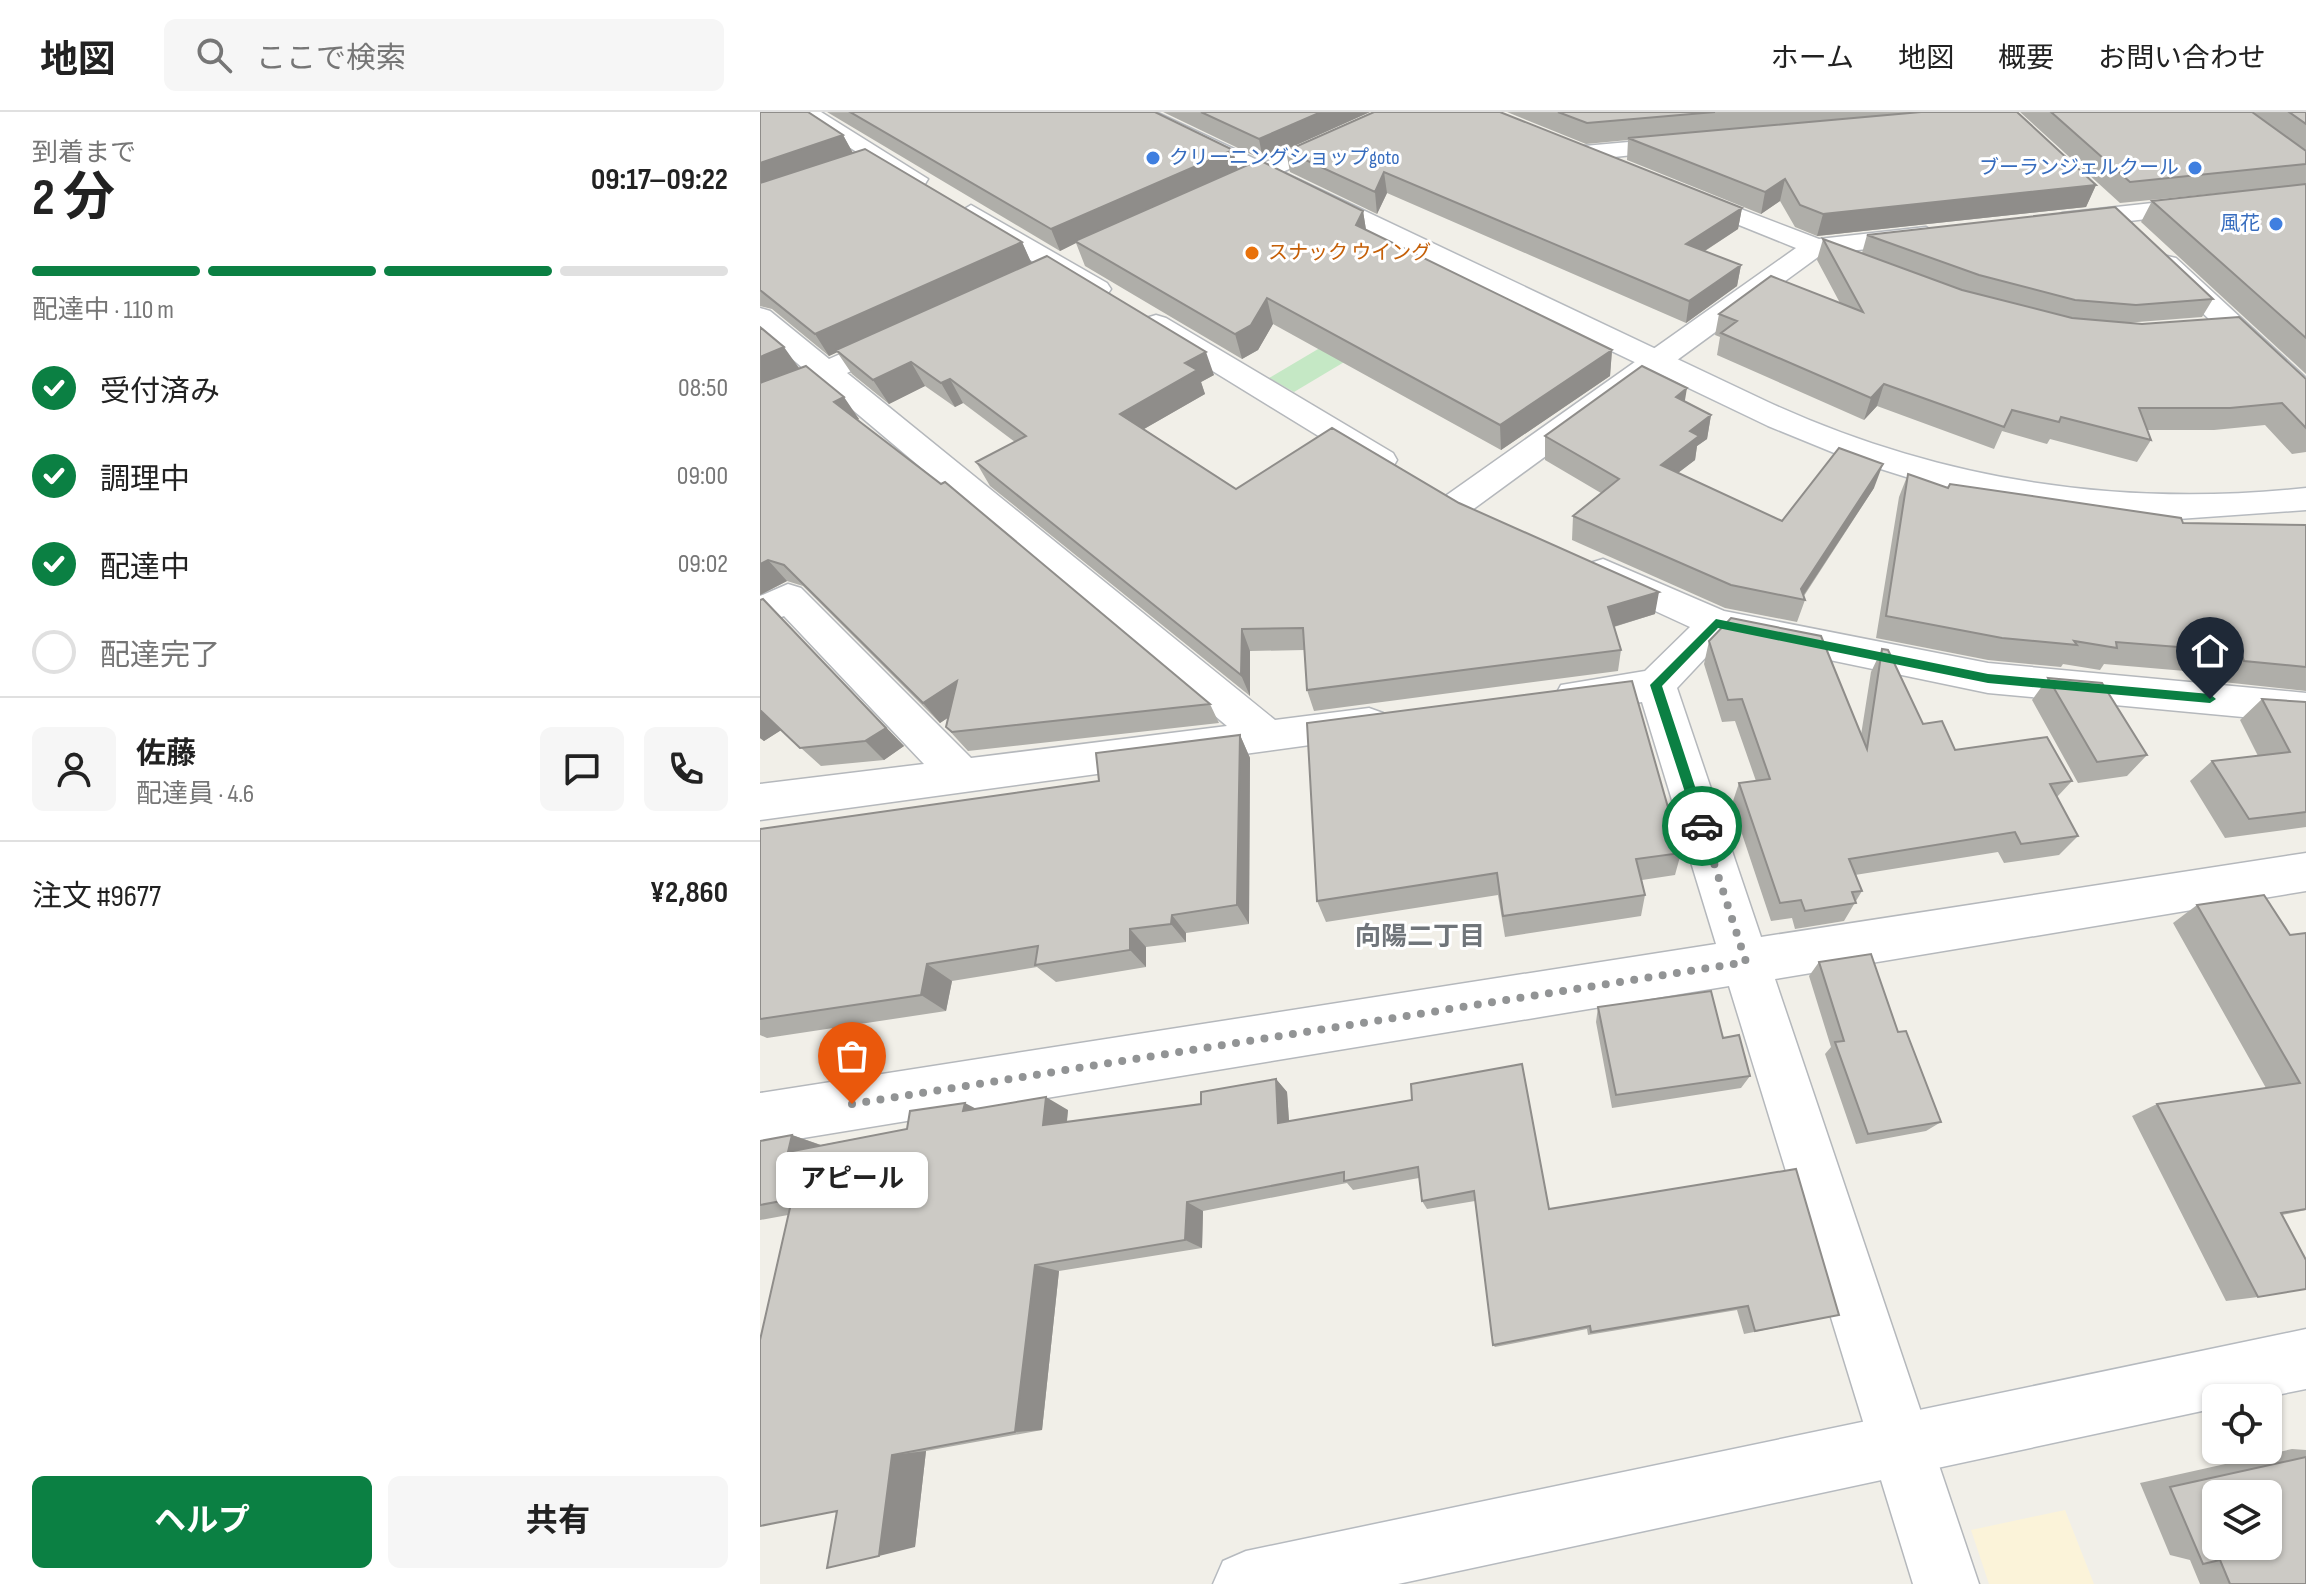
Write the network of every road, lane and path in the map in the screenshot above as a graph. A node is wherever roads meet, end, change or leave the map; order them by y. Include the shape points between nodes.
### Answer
1 (805, 112) edge
2 (1138, 112) edge
3 (1395, 112) edge
4 (1709, 142) edge
5 (1558, 143) edge
6 (1584, 153) junction
7 (1264, 171) junction
8 (2306, 193) edge
9 (2094, 195) edge
10 (1201, 200) edge
11 (2115, 215) junction
12 (2035, 223) edge
13 (1956, 232) edge
14 (1814, 247) junction
15 (1870, 268) edge
16 (760, 317) edge
17 (2234, 327) junction
18 (2202, 330) edge
19 (914, 331) edge
20 (1658, 360) junction
21 (828, 371) junction
22 (2306, 395) edge
23 (760, 401) edge
24 (2306, 499) edge
25 (1571, 558) edge
26 (760, 612) edge
27 (1716, 623) junction
28 (1656, 685) junction
29 (1532, 701) edge
30 (2306, 708) edge
31 (1408, 718) edge
32 (1268, 737) junction
33 (960, 774) junction
34 (761, 801) edge
35 (2306, 872) edge
36 (1746, 962) junction
37 (760, 1119) edge
38 (2306, 1359) edge
39 (1902, 1443) junction
40 (1246, 1584) edge
41 (1946, 1584) edge

1 - 20 street via 864,162 1058,265 1443,496
2 - 7 street
3 - 7 street
4 - 6 street
5 - 6 street
6 - 14 street
7 - 10 street
7 - 20 street
8 - 11 street
9 - 11 street
11 - 12 street
11 - 17 street
13 - 14 street
14 - 15 street
14 - 20 street
16 - 21 street
17 - 18 street
17 - 22 street
19 - 21 street
20 - 24 street via 1803,430 1999,490 2097,504 2192,507
21 - 23 street
21 - 32 street via 828,377
25 - 27 street
26 - 33 street via 788,597
27 - 28 street
27 - 30 street via 1988,678
28 - 29 street
28 - 36 street
31 - 32 street
32 - 33 street
33 - 34 street
35 - 36 street
36 - 37 street
36 - 39 street
38 - 39 street
39 - 40 street
39 - 41 street

